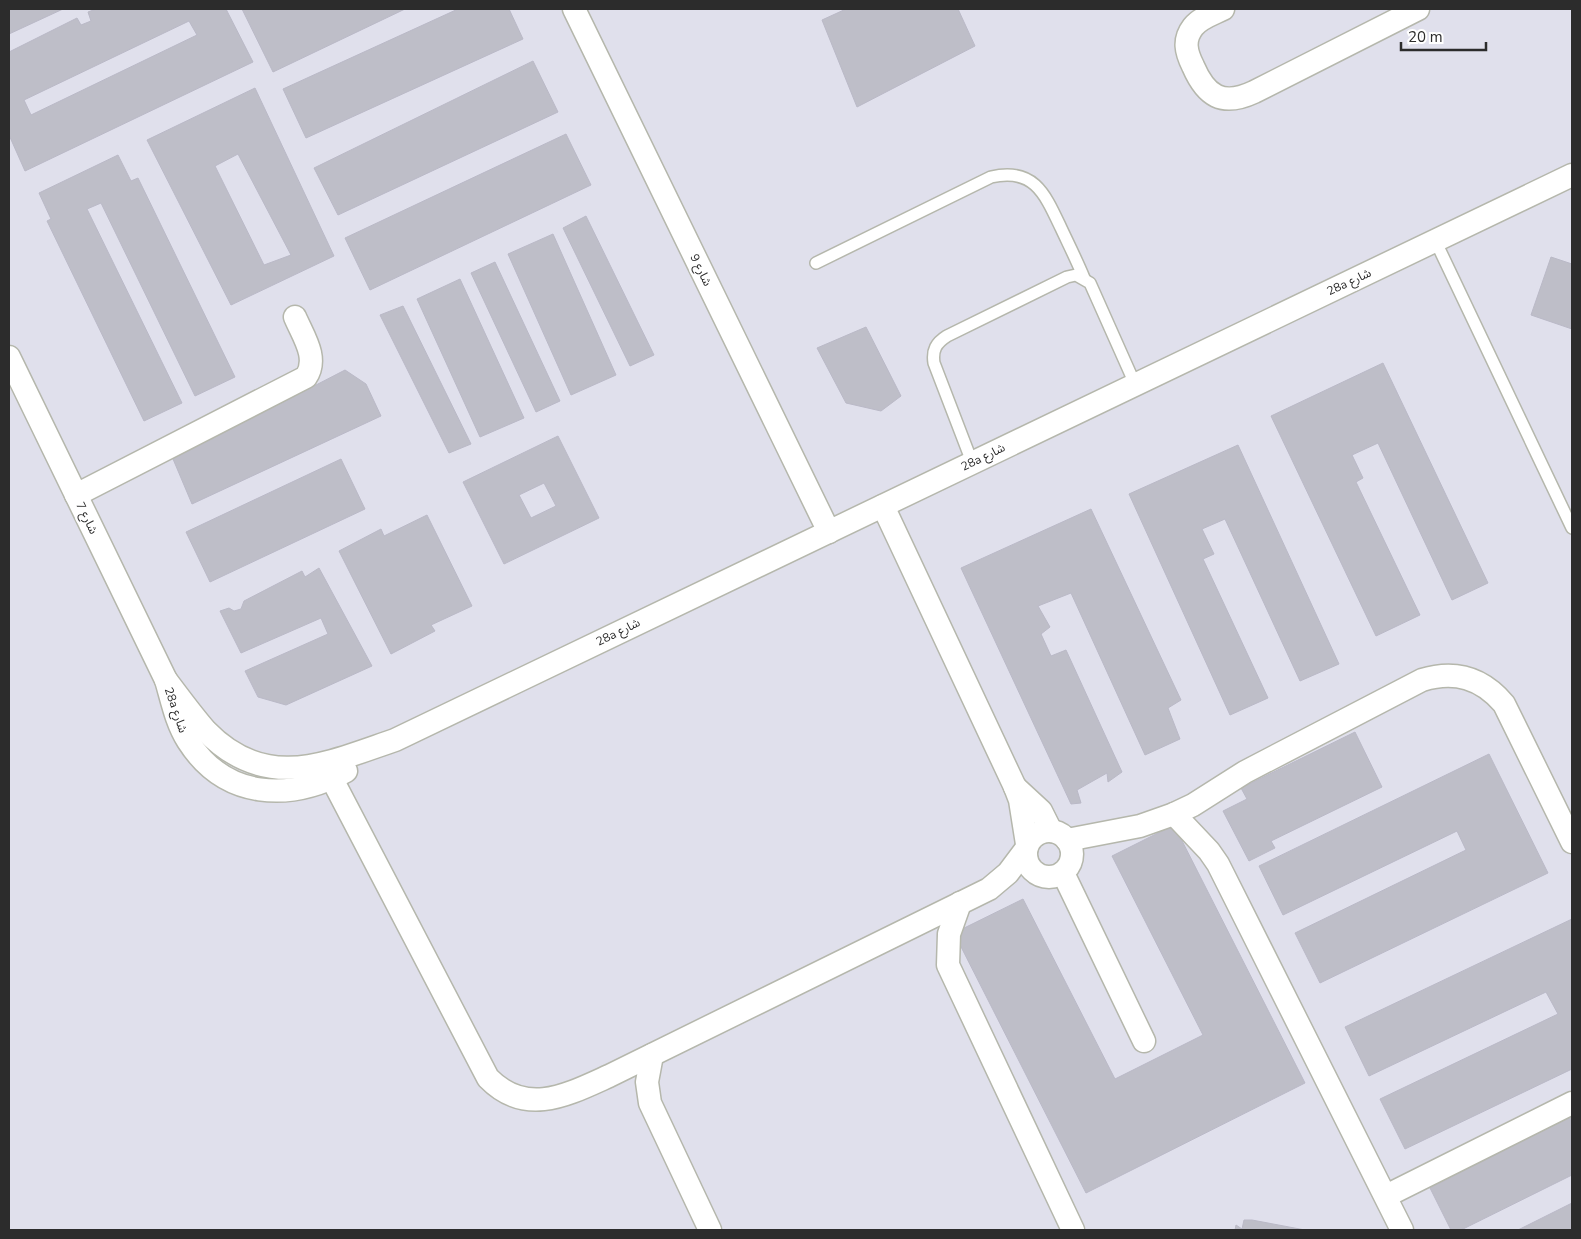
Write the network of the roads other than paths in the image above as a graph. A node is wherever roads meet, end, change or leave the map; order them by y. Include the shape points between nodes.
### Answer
1 (574, 9) edge
2 (1223, 9) edge
3 (1418, 9) edge
4 (1572, 175) edge
5 (1435, 240) junction
6 (816, 263) dead end
7 (1084, 278) junction
8 (295, 317) dead end
9 (9, 357) edge
10 (1136, 384) junction
11 (972, 462) junction
12 (76, 495) junction
13 (884, 506) junction
14 (1572, 528) edge
15 (829, 532) junction
16 (166, 680) junction
17 (395, 740) junction
18 (332, 778) junction
19 (1015, 787) junction
20 (1174, 814) junction
21 (1059, 835) junction
22 (1572, 842) edge
23 (1027, 847) junction
24 (1063, 874) junction
25 (960, 903) junction
26 (1144, 1041) dead end
27 (652, 1055) junction
28 (1572, 1103) edge
29 (1386, 1196) junction
30 (710, 1230) edge
31 (1073, 1230) edge
32 (1402, 1230) edge

1 - 15 street, شارع 9
2 - 3 street via 1195,24 1187,40 1186,53 1202,86 1222,97 1233,98 1254,92
4 - 5 street, 28a شارع
5 - 10 street, 28a شارع
5 - 14 lane
6 - 7 lane via 991,177 1013,175 1033,182 1046,196
7 - 10 lane via 1094,289
7 - 11 lane via 1066,277 948,336 935,348 934,364
8 - 12 street via 312,357 306,377
9 - 12 street, شارع 7
10 - 11 street, 28a شارع
11 - 13 street, 28a شارع
12 - 16 street, شارع 7
13 - 15 street, 28a شارع
13 - 19 street
15 - 17 street, 28a شارع
16 - 17 street, 28a شارع via 206,731 222,745 271,768 308,767
16 - 18 street, 28a شارع via 187,739 210,768 224,778 273,792 291,791
17 - 18 street, 28a شارع
18 - 27 street via 495,1086 522,1098 550,1099 564,1096
19 - 21 street
19 - 23 street
20 - 21 street via 1140,826
20 - 22 street via 1245,772 1422,680 1449,675 1462,676 1486,686 1504,704
20 - 29 street via 1218,864
21 - 23 street via 1042,832
21 - 24 street via 1072,848 1072,858
23 - 24 street via 1026,858 1036,874 1054,877
23 - 25 street via 1000,882
24 - 26 street
25 - 27 street
25 - 31 street via 949,934 948,965
27 - 30 street via 647,1082 650,1103
28 - 29 street
29 - 32 street

